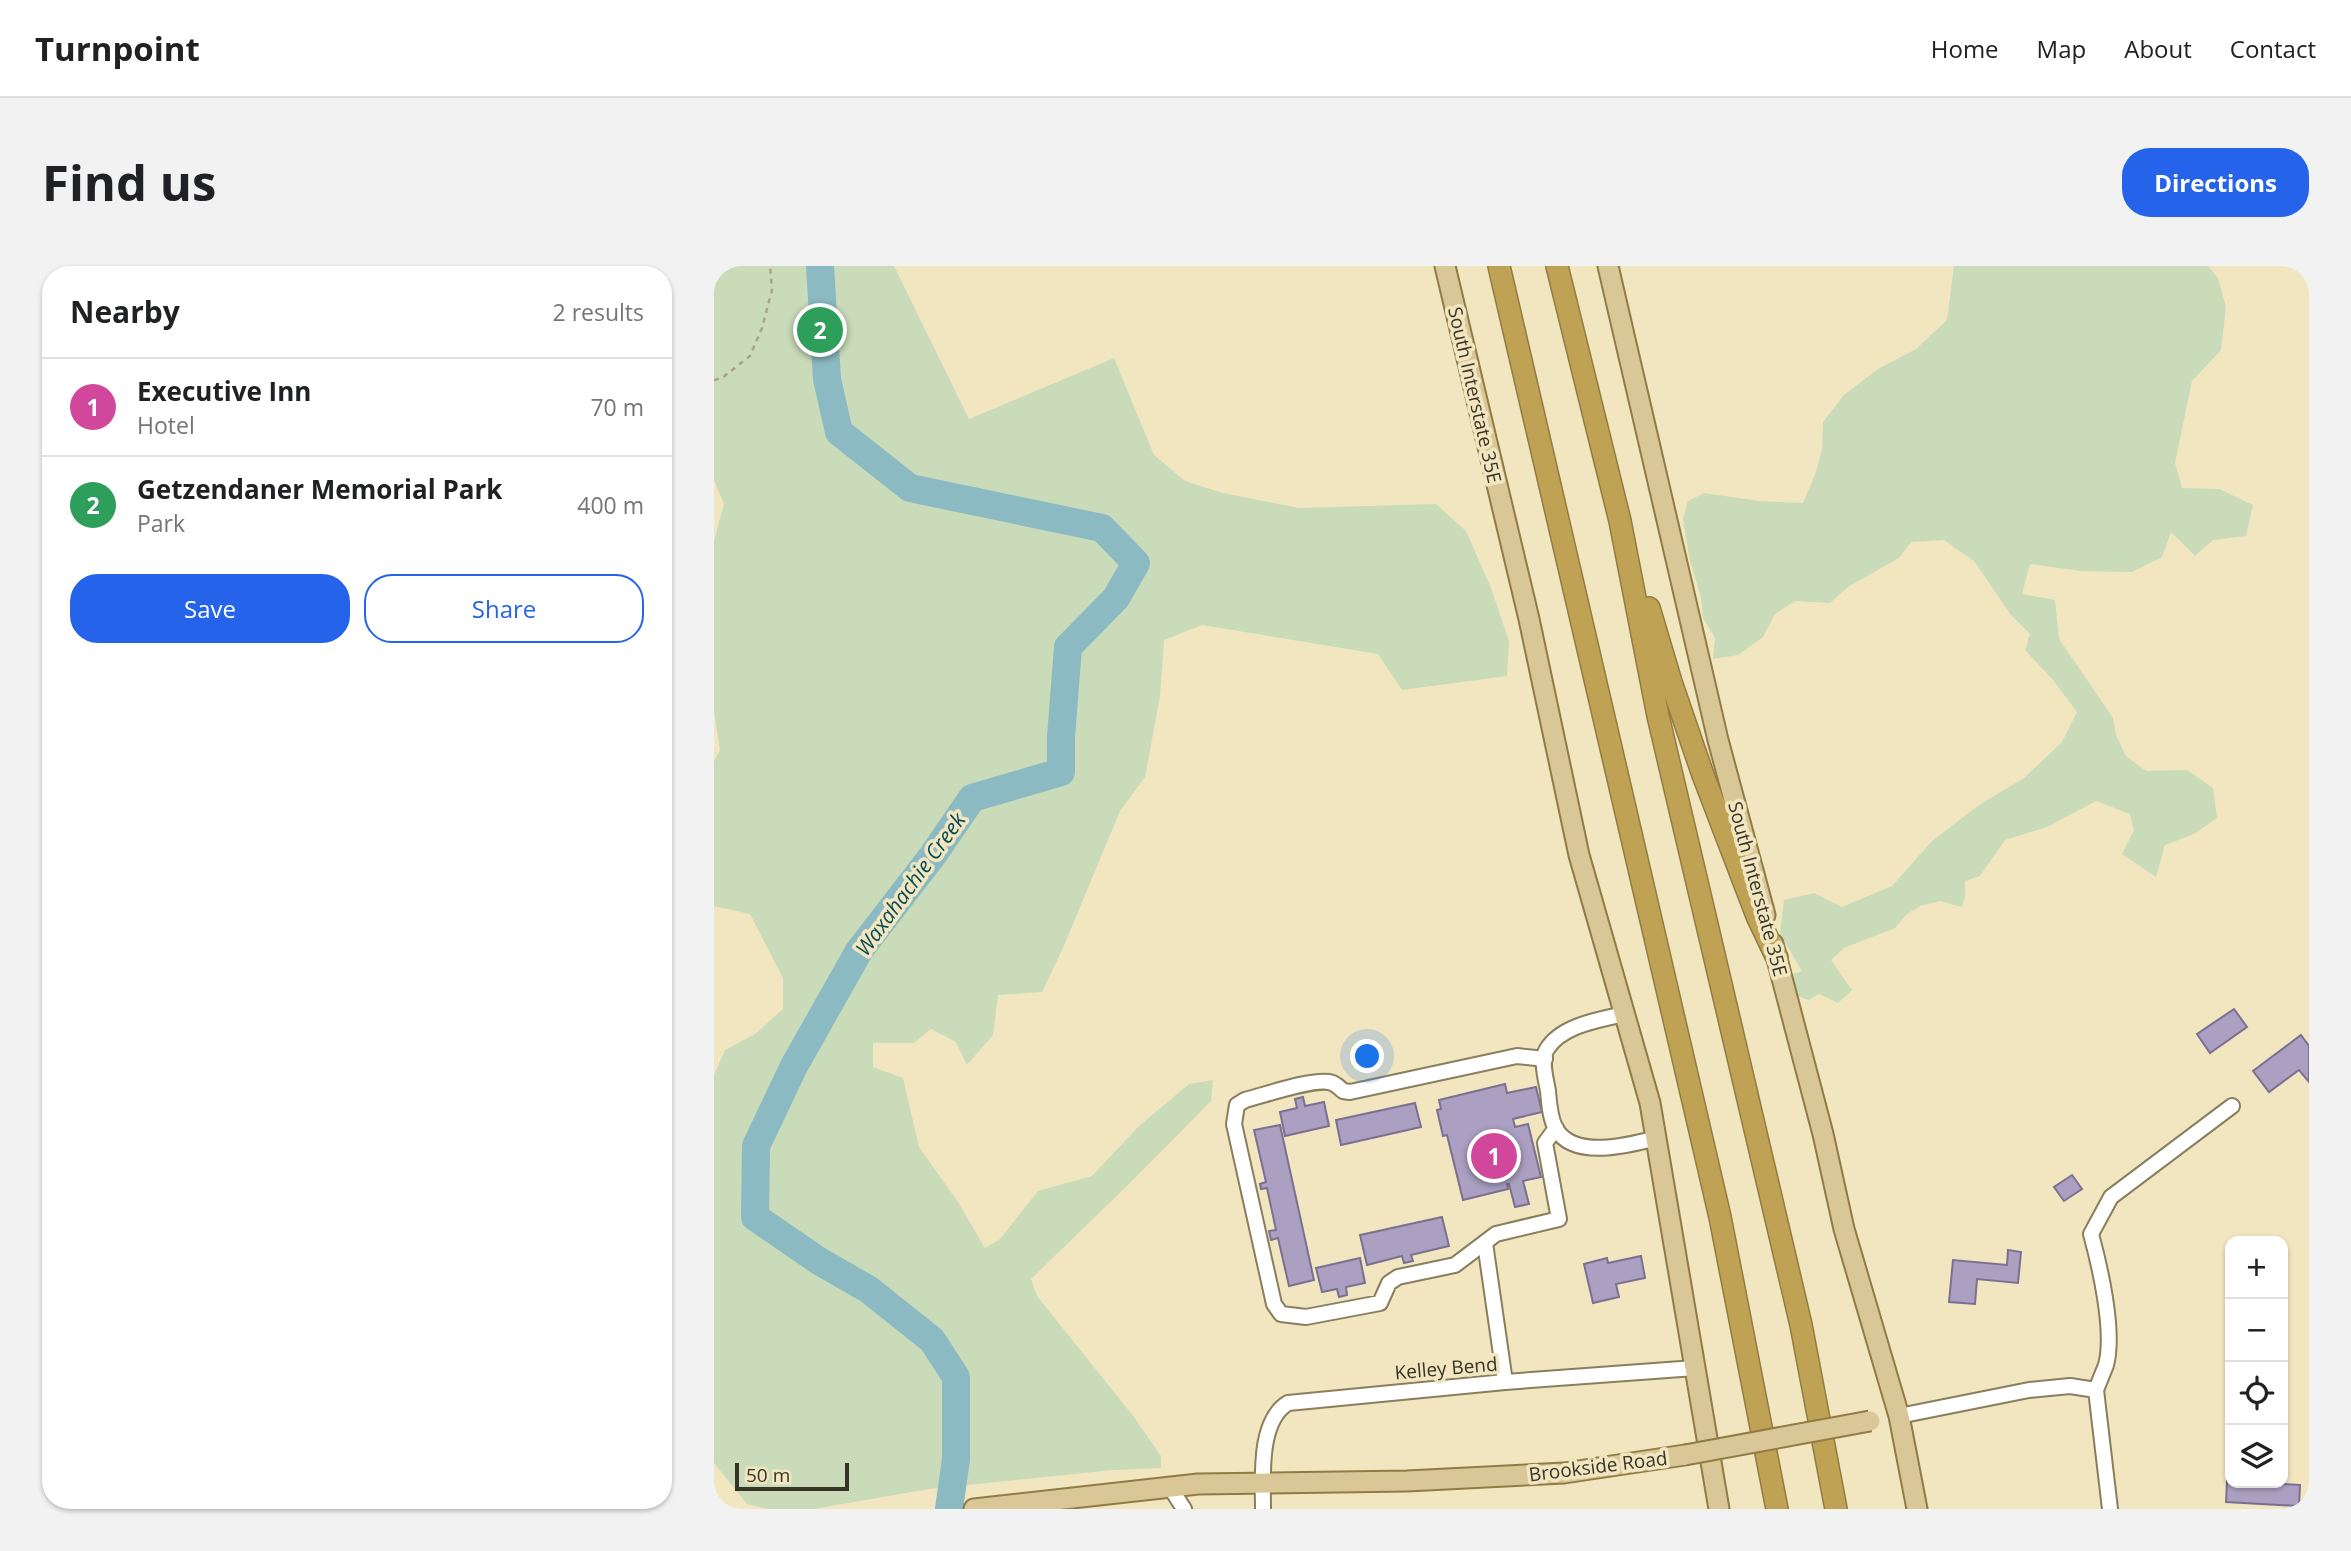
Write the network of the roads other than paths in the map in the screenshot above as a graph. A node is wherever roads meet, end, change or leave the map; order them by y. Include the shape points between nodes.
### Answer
1 (1444, 266) edge
2 (1499, 266) edge
3 (1557, 266) edge
4 (1608, 266) edge
5 (1620, 521) junction
6 (1777, 958) junction
7 (1624, 1014) junction
8 (1545, 1059) junction
9 (2232, 1106) dead end
10 (1556, 1129) junction
11 (1657, 1138) junction
12 (1485, 1243) junction
13 (1695, 1368) junction
14 (1505, 1382) junction
15 (2096, 1390) junction
16 (1899, 1416) junction
17 (1263, 1483) junction
18 (1170, 1487) junction
19 (974, 1509) edge
20 (1184, 1509) edge
21 (1263, 1509) edge
22 (1719, 1509) edge
23 (1777, 1509) edge
24 (1836, 1509) edge
25 (1917, 1509) edge
26 (2110, 1509) edge

1 - 7 main road, South Interstate 35E via 1529,619 1579,855
2 - 23 highway via 1720,1217
3 - 5 highway
4 - 6 main road, South Interstate 35E via 1718,740
5 - 6 highway via 1703,775
5 - 24 highway via 1658,716 1801,1325
6 - 16 main road, South Interstate 35E via 1844,1229
7 - 8 street via 1561,1035 1546,1050
7 - 11 main road, South Interstate 35E
8 - 10 street
8 - 12 street via 1517,1056 1350,1092 1329,1082 1315,1083 1245,1100 1234,1114 1270,1289 1281,1314 1306,1317 1380,1303 1389,1283 1455,1265
9 - 15 street via 2111,1197 2091,1234 2102,1274 2107,1331 2107,1362
10 - 11 street via 1571,1142 1588,1147 1608,1148
10 - 12 street via 1545,1143 1559,1219 1496,1234
11 - 13 main road, South Interstate 35E
12 - 14 street
13 - 14 street, Kelley Bend
13 - 22 main road, South Interstate 35E
14 - 17 street, Kelley Bend via 1288,1402 1271,1420
15 - 16 street, Brookside Road via 2070,1386 2029,1390
15 - 26 street
16 - 17 main road, Brookside Road, bridge via 1564,1473
16 - 25 main road, South Interstate 35E
17 - 18 main road, Brookside Road
17 - 21 street, Kelley Bend
18 - 19 main road, Brookside Road
18 - 20 street

